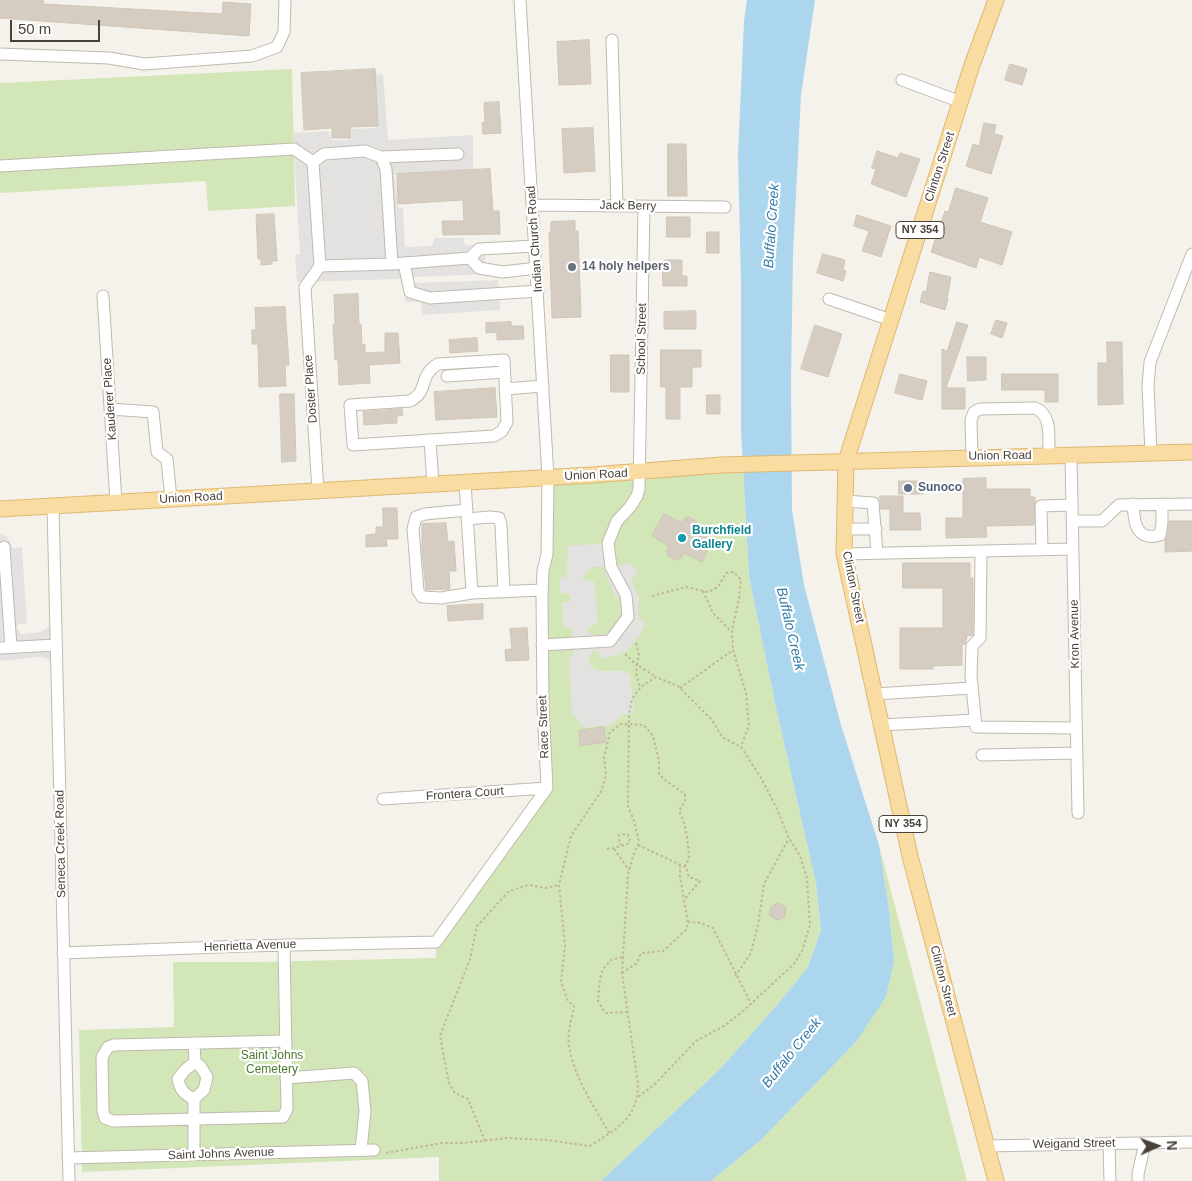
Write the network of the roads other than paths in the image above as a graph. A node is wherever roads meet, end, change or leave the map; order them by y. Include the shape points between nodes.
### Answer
1 (285, 0) edge
2 (520, 0) edge
3 (996, 0) edge
4 (612, 40) dead end
5 (0, 54) edge
6 (902, 80) dead end
7 (961, 102) junction
8 (458, 154) dead end
9 (381, 157) junction
10 (313, 162) junction
11 (0, 166) edge
12 (532, 205) junction
13 (617, 206) junction
14 (644, 206) junction
15 (724, 207) dead end
16 (535, 246) junction
17 (1192, 254) edge
18 (470, 258) junction
19 (398, 263) junction
20 (320, 266) junction
21 (536, 268) junction
22 (538, 291) junction
23 (104, 296) dead end
24 (829, 299) dead end
25 (891, 320) junction
26 (504, 372) junction
27 (447, 376) dead end
28 (544, 386) junction
29 (505, 389) junction
30 (110, 409) junction
31 (430, 440) junction
32 (1192, 452) edge
33 (1152, 453) junction
34 (1049, 455) junction
35 (1072, 455) junction
36 (972, 457) junction
37 (846, 461) junction
38 (639, 472) junction
39 (548, 477) junction
40 (465, 482) junction
41 (433, 484) junction
42 (318, 491) junction
43 (172, 499) junction
44 (845, 501) junction
45 (116, 502) junction
46 (1133, 504) junction
47 (1162, 504) junction
48 (1192, 504) edge
49 (1072, 505) junction
50 (53, 506) junction
51 (0, 509) edge
52 (467, 514) junction
53 (1073, 521) junction
54 (845, 529) junction
55 (876, 529) junction
56 (4, 547) dead end
57 (1073, 549) junction
58 (1042, 550) junction
59 (982, 552) junction
60 (877, 553) junction
61 (844, 554) junction
62 (542, 590) junction
63 (504, 592) junction
64 (472, 593) junction
65 (542, 644) junction
66 (56, 645) junction
67 (6, 648) edge
68 (972, 688) junction
69 (875, 694) junction
70 (976, 723) junction
71 (882, 725) junction
72 (1076, 728) junction
73 (1077, 754) junction
74 (982, 755) dead end
75 (547, 788) junction
76 (383, 799) dead end
77 (1078, 813) dead end
78 (284, 945) junction
79 (63, 953) junction
80 (286, 1041) junction
81 (194, 1043) junction
82 (195, 1062) junction
83 (286, 1078) junction
84 (194, 1098) junction
85 (194, 1119) junction
86 (1145, 1142) junction
87 (1192, 1142) edge
88 (1110, 1143) junction
89 (987, 1146) junction
90 (361, 1150) junction
91 (374, 1150) road end
92 (194, 1154) junction
93 (68, 1158) junction
94 (68, 1181) edge
95 (996, 1181) edge
96 (1110, 1181) edge
97 (1138, 1181) edge

1 - 5 street via 284,32 277,47 252,56 144,64 109,58
2 - 12 street, Indian Church Road
3 - 7 main road, Clinton Street / NY 354
4 - 13 street
6 - 7 street
7 - 25 main road, Clinton Street / NY 354
8 - 9 street
9 - 10 street via 365,151 324,154
9 - 19 street via 386,169
10 - 11 street via 294,149
10 - 20 street
12 - 13 street, Jack Berry
12 - 16 street, Indian Church Road
13 - 14 street, Jack Berry
14 - 15 street, Jack Berry
14 - 38 street, School Street
16 - 18 street via 479,249
16 - 21 street, Indian Church Road
17 - 33 street via 1150,362 1148,386
18 - 19 street
18 - 21 street via 479,268 503,272
19 - 20 street
19 - 22 street via 410,292 430,298
20 - 42 street, Doster Place via 305,287
21 - 22 street, Indian Church Road
22 - 28 street, Indian Church Road
23 - 30 street, Kauderer Place
24 - 25 street
25 - 37 main road, Clinton Street / NY 354
26 - 27 street
26 - 29 street
26 - 31 street via 504,360 438,364 425,376 417,398 350,405 353,445
28 - 29 street
28 - 39 street, Indian Church Road
29 - 31 street via 507,422 502,431 494,436
30 - 43 street via 153,412 157,452 168,458
30 - 45 street, Kauderer Place
31 - 41 street
32 - 33 main road, Union Road
33 - 35 main road, Union Road
34 - 35 main road, Union Road
34 - 36 main road, Union Road
34 - 36 street via 1048,419 1041,411 1035,408 980,409 974,412 971,420
35 - 49 street, Kron Avenue
36 - 37 main road, Union Road
37 - 38 main road, Union Road via 721,465
37 - 44 main road, Clinton Street / NY 354
38 - 39 main road, Union Road
38 - 65 street, School Street via 637,496 617,520 608,542 611,567 626,595 628,617 610,641
39 - 40 main road, Union Road
39 - 62 street, Race Street via 547,554
40 - 41 main road, Union Road
40 - 52 street
41 - 42 main road, Union Road
42 - 43 main road, Union Road
43 - 45 main road, Union Road
44 - 54 main road, Clinton Street / NY 354
44 - 55 street via 873,503
45 - 50 main road, Union Road
46 - 47 street
46 - 47 street via 1138,530 1144,535 1155,536 1160,535
46 - 53 street via 1119,505 1102,521
47 - 48 street
49 - 53 street, Kron Avenue
49 - 58 street via 1041,506
50 - 51 main road, Union Road
50 - 66 street, Seneca Creek Road
52 - 63 street via 499,518
52 - 64 street
52 - 64 street via 425,514 416,517 413,529 418,592 422,597 441,598
53 - 57 street, Kron Avenue
54 - 55 street
54 - 61 main road, Clinton Street / NY 354
55 - 60 street
56 - 67 street
57 - 58 street
57 - 72 street, Kron Avenue
58 - 59 street
59 - 60 street
59 - 68 street via 980,638 972,646
60 - 61 street
61 - 69 main road, Clinton Street / NY 354
62 - 63 street
62 - 65 street, Race Street
63 - 64 street
65 - 75 street, Race Street
66 - 67 street
66 - 79 street, Seneca Creek Road
68 - 69 street
68 - 70 street
69 - 71 main road, Clinton Street / NY 354
70 - 71 street
70 - 72 street
71 - 89 main road, Clinton Street / NY 354 via 910,856
72 - 73 street, Kron Avenue
73 - 74 street
73 - 77 street, Kron Avenue
75 - 76 street, Frontera Court
75 - 78 street, Henrietta Avenue via 436,942
78 - 79 street, Henrietta Avenue
78 - 80 street
79 - 93 street, Seneca Creek Road
80 - 81 street
80 - 83 street
81 - 82 street
81 - 85 street via 114,1045 108,1047 102,1057 105,1118 113,1121
82 - 84 street via 207,1077 204,1090
82 - 84 street via 178,1079 185,1095
83 - 85 street via 283,1117
83 - 90 street via 354,1073 362,1081 366,1111
84 - 85 street
85 - 92 street
86 - 87 street, Weigand Street
86 - 88 street, Weigand Street
86 - 97 street
88 - 89 street, Weigand Street
88 - 96 street
89 - 95 main road, Clinton Street / NY 354
90 - 91 street, Saint Johns Avenue
90 - 92 street, Saint Johns Avenue
92 - 93 street, Saint Johns Avenue
93 - 94 street, Seneca Creek Road

